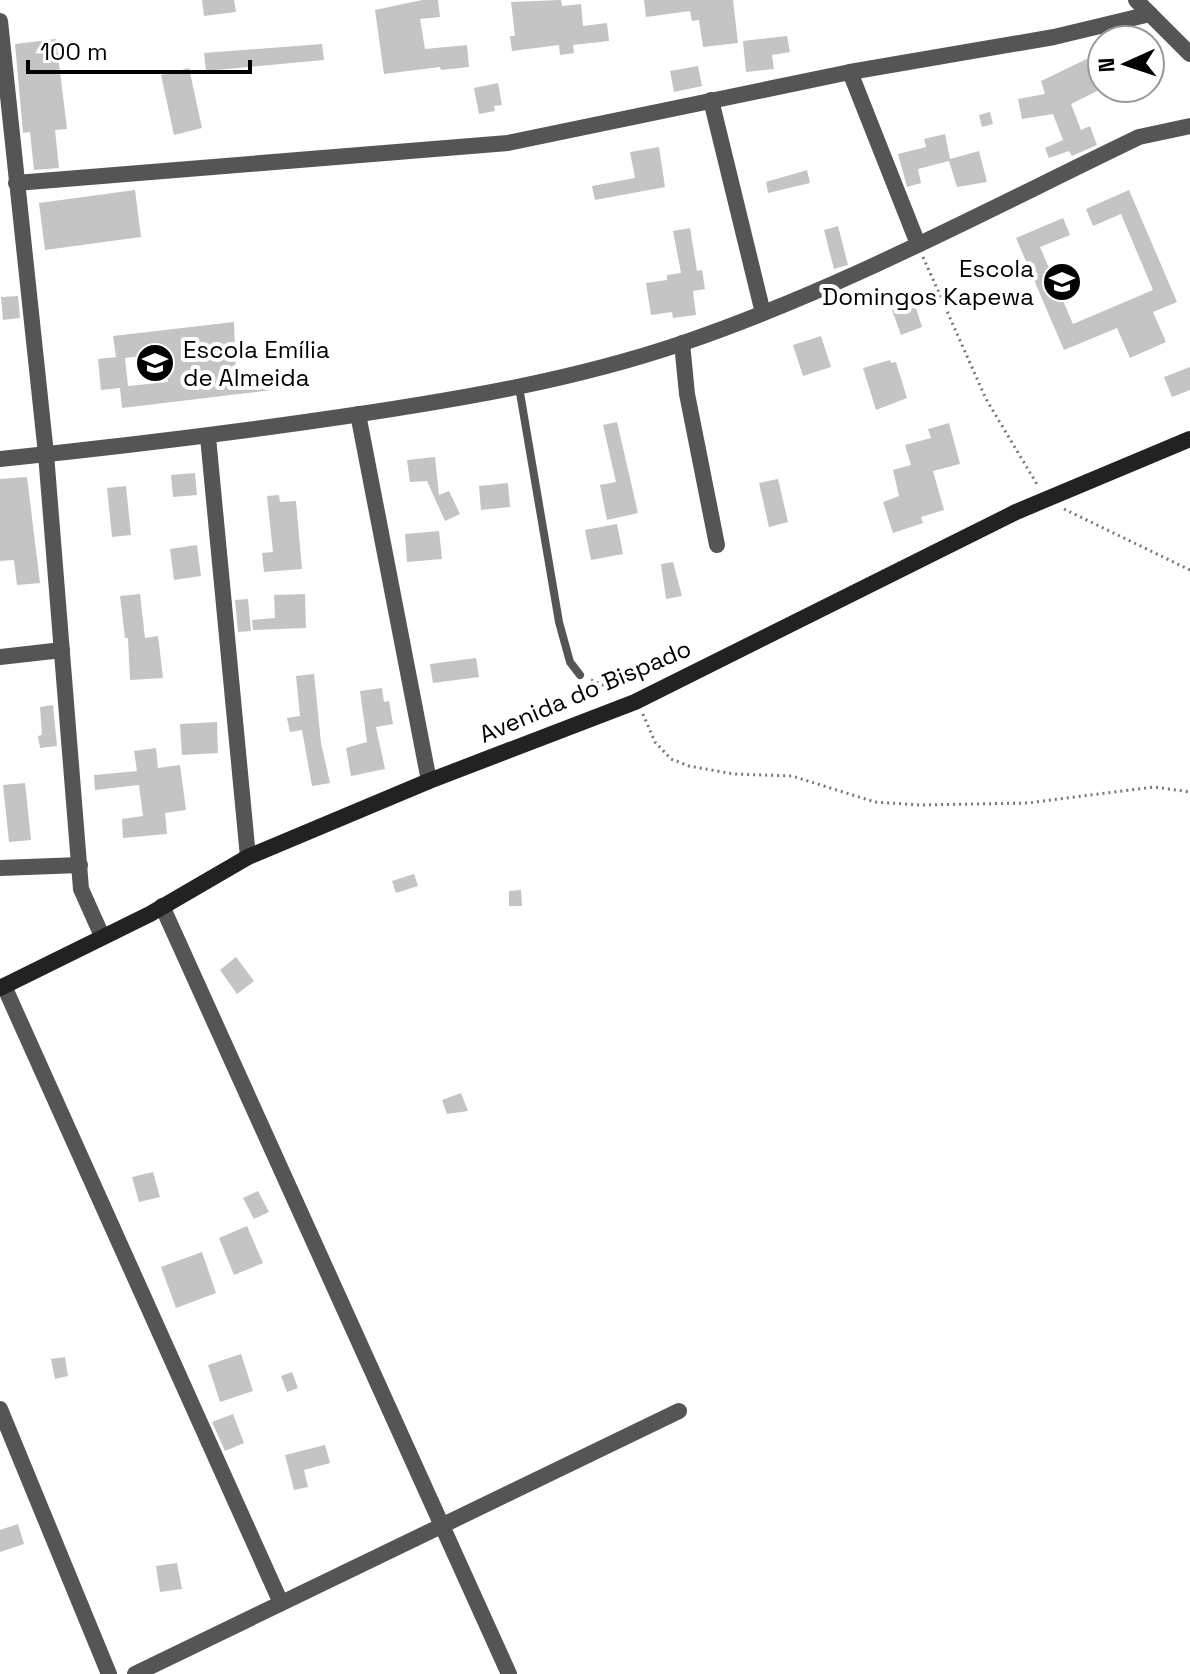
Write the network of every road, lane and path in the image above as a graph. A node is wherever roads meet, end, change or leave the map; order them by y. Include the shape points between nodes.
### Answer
1 (1136, 0) edge
2 (1150, 14) junction
3 (0, 21) edge
4 (1190, 54) edge
5 (850, 72) junction
6 (711, 100) junction
7 (1190, 126) edge
8 (16, 183) junction
9 (918, 244) junction
10 (763, 313) junction
11 (682, 343) junction
12 (519, 386) junction
13 (358, 414) junction
14 (208, 437) junction
15 (1190, 439) edge
16 (46, 454) junction
17 (0, 459) edge
18 (1049, 498) junction
19 (717, 545) dead end
20 (1190, 570) edge
21 (62, 650) junction
22 (0, 657) edge
23 (580, 675) joint
24 (635, 702) junction
25 (429, 781) junction
26 (1190, 792) edge
27 (248, 857) junction
28 (80, 865) junction
29 (0, 868) edge
30 (162, 906) junction
31 (102, 936) junction
32 (1, 983) edge
33 (0, 1409) edge
34 (679, 1411) dead end
35 (441, 1526) junction
36 (281, 1603) junction
37 (109, 1674) edge
38 (135, 1674) edge
39 (509, 1674) edge

1 - 2 street
2 - 4 street
2 - 5 street via 1003,47
3 - 8 street
5 - 6 street
5 - 9 street
6 - 8 street via 508,143
6 - 10 street
7 - 9 street via 1139,137
8 - 16 street
9 - 10 street
9 - 18 path via 986,399
10 - 11 street
11 - 12 street via 578,375
11 - 19 street
12 - 13 street
12 - 23 lane via 559,622 570,662
13 - 14 street
13 - 25 street
14 - 16 street
14 - 27 street
15 - 18 main road, Avenida do Bispado
16 - 17 street
16 - 21 street
18 - 20 path via 1084,522
18 - 24 main road, Avenida do Bispado
21 - 22 street
21 - 28 street
23 - 24 path
24 - 25 main road, Avenida do Bispado
24 - 26 path via 655,742 671,759 734,774 792,776 875,802 1028,803 1154,787
25 - 27 main road, Avenida do Bispado
27 - 30 main road, Avenida do Bispado
28 - 29 street
28 - 31 street via 81,889
30 - 31 main road, Avenida do Bispado
30 - 35 street
31 - 32 main road, Avenida do Bispado
32 - 36 street
33 - 37 street
34 - 35 street
35 - 36 street
35 - 39 street
36 - 38 street

